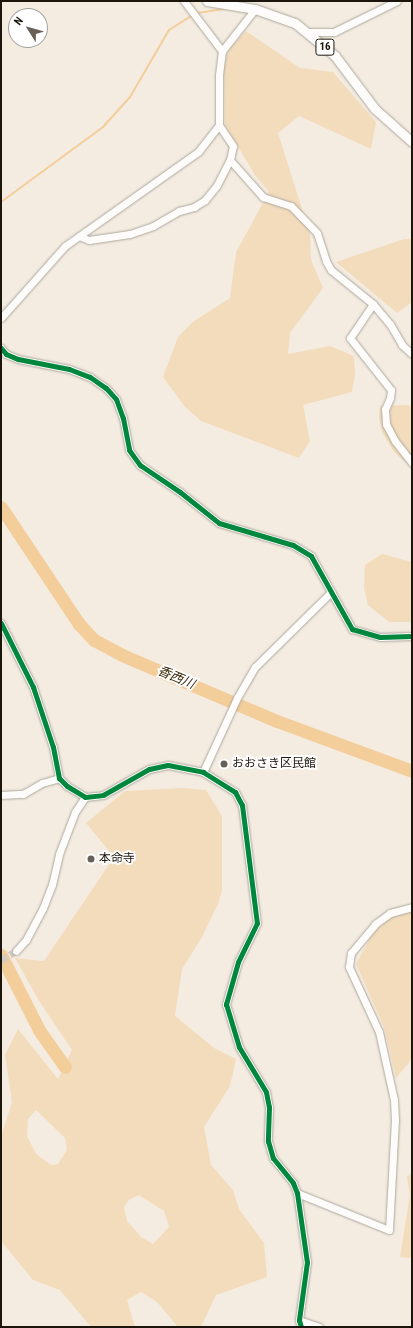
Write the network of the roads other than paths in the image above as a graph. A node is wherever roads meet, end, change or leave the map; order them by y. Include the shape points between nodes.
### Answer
1 (184, 1) edge
2 (207, 1) edge
3 (397, 1) edge
4 (255, 9) junction
5 (307, 32) junction
6 (222, 51) junction
7 (219, 125) junction
8 (412, 142) edge
9 (230, 160) junction
10 (79, 236) junction
11 (373, 304) junction
12 (1, 318) edge
13 (1, 348) edge
14 (412, 354) edge
15 (412, 463) edge
16 (331, 592) junction
17 (1, 624) edge
18 (412, 636) edge
19 (203, 772) junction
20 (59, 778) junction
21 (1, 795) edge
22 (85, 797) junction
23 (412, 907) edge
24 (16, 951) tunnel mouth
25 (297, 1193) junction
26 (300, 1324) edge
27 (319, 1327) edge

1 - 6 street
2 - 4 main road, 16
3 - 5 street via 334,32
4 - 5 main road, 16 via 295,23
4 - 6 street
5 - 8 main road, 16 via 334,56 375,109
6 - 7 street via 219,75
7 - 9 street via 233,146
7 - 10 street via 191,158
9 - 10 street via 217,185 194,207 179,211 153,226 130,234 89,240
9 - 11 street via 264,197 291,206 317,233 331,270
10 - 12 street via 53,256
11 - 14 street via 390,324 402,345
11 - 15 street via 350,338 391,390 385,409 386,424
13 - 16 street via 6,354 18,360 69,369 90,377 106,388 116,400 129,450 140,465 219,523 293,545 311,556
16 - 18 street via 352,629 380,637
16 - 19 street via 254,667
17 - 20 street via 16,649 33,687 53,747
19 - 22 street via 168,765 149,769 103,795
19 - 25 street via 235,792 242,805 257,923 238,962 226,1004 239,1047 266,1092 270,1107 268,1141 273,1158 293,1183
20 - 21 street via 42,783 23,794
20 - 22 street
22 - 24 street via 75,812 59,854 52,885 43,908 26,940
23 - 25 street via 390,913 375,924 351,953 349,967 379,1032 394,1100 389,1230
25 - 26 street via 306,1262
26 - 27 street

